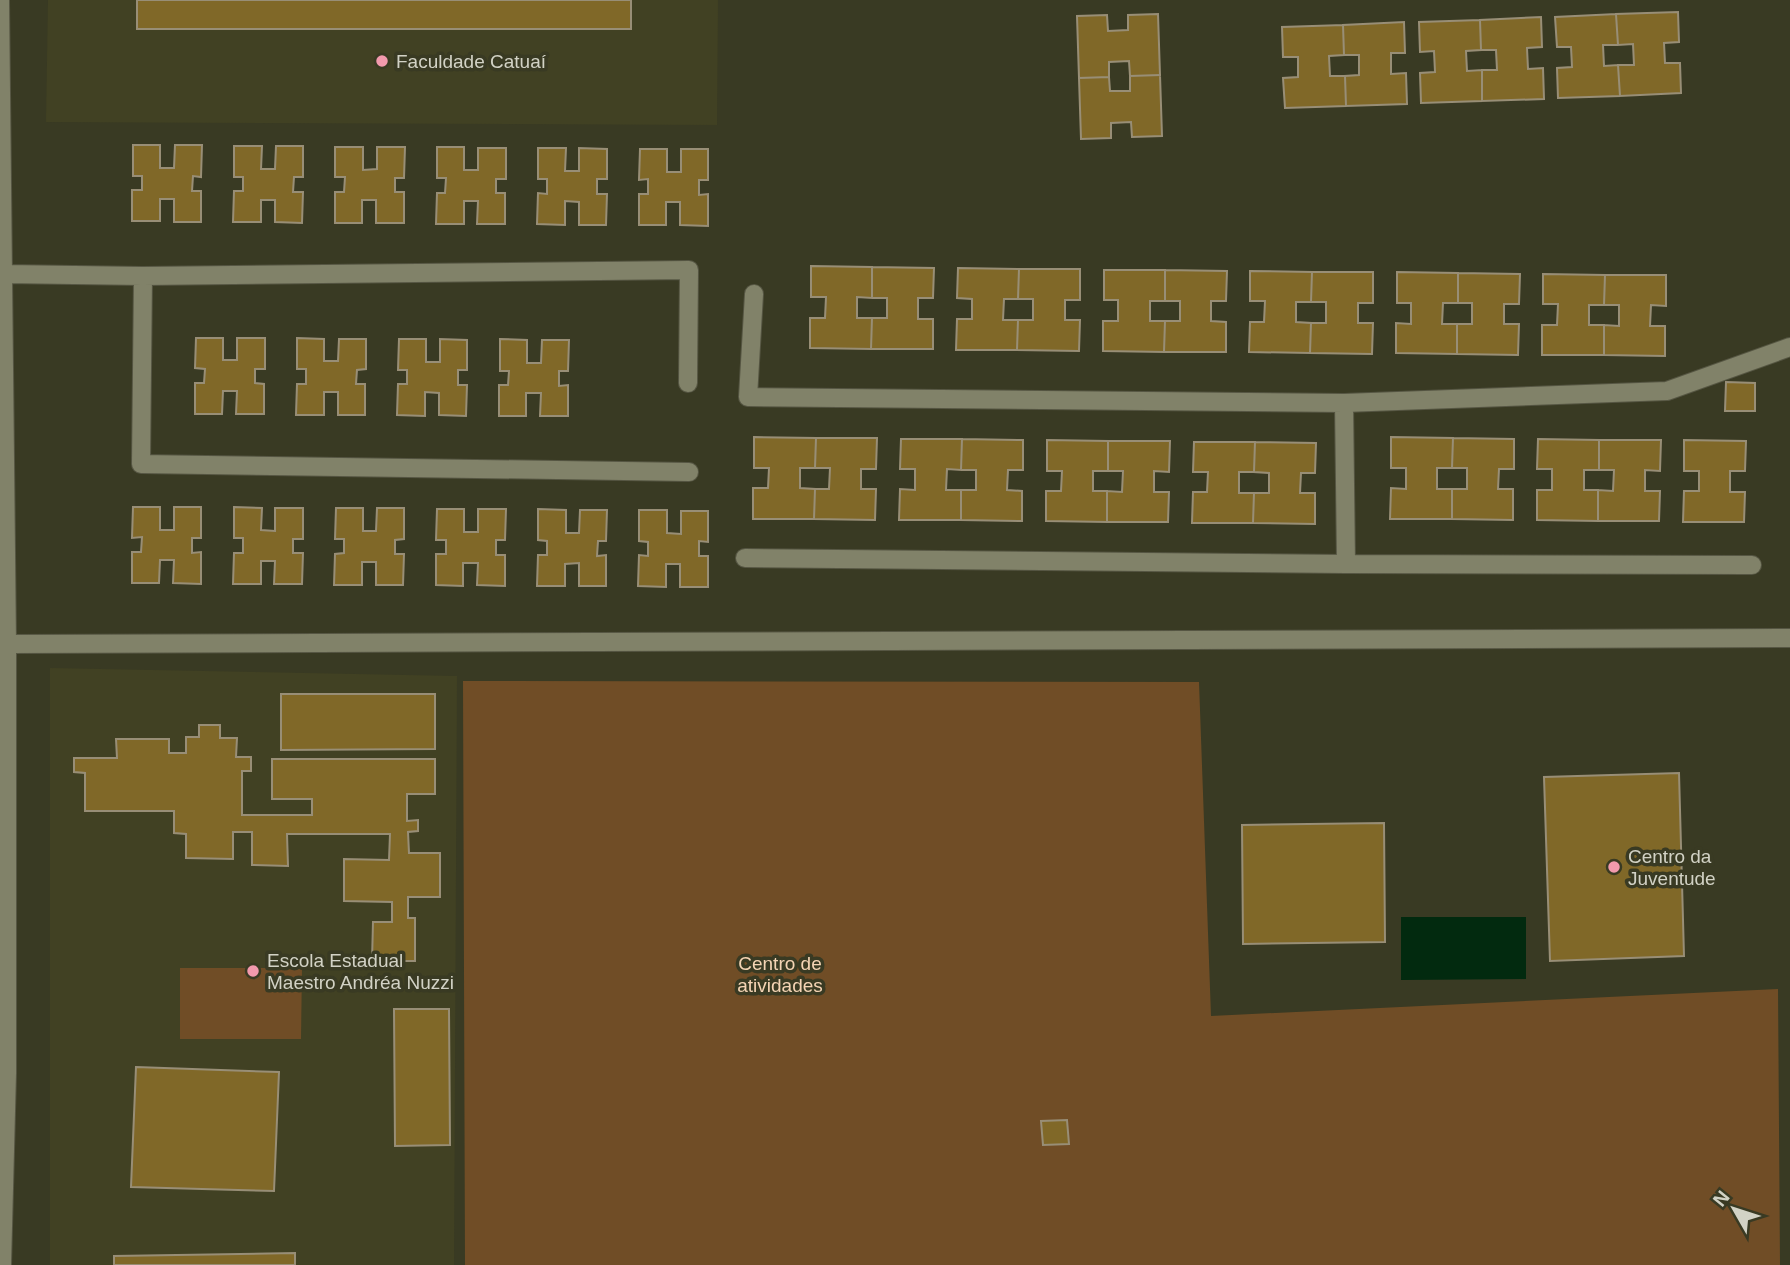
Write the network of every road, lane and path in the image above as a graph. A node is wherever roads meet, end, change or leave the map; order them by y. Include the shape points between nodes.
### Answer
1 (0, 0) edge
2 (5, 274) junction
3 (143, 276) junction
4 (754, 294) dead end
5 (1790, 347) edge
6 (688, 383) dead end
7 (1344, 403) junction
8 (689, 472) dead end
9 (3, 546) edge
10 (745, 558) dead end
11 (1346, 564) junction
12 (1752, 565) dead end
13 (3, 576) edge
14 (1790, 638) edge
15 (7, 644) junction
16 (2, 1247) edge

1 - 2 street
2 - 3 street
2 - 9 street
3 - 6 street via 689,270
3 - 8 street via 141,464
4 - 7 street via 748,397
5 - 7 street via 1667,391
7 - 11 street
9 - 13 street
10 - 11 street
11 - 12 street
13 - 15 street
14 - 15 street
15 - 16 street via 7,1073

